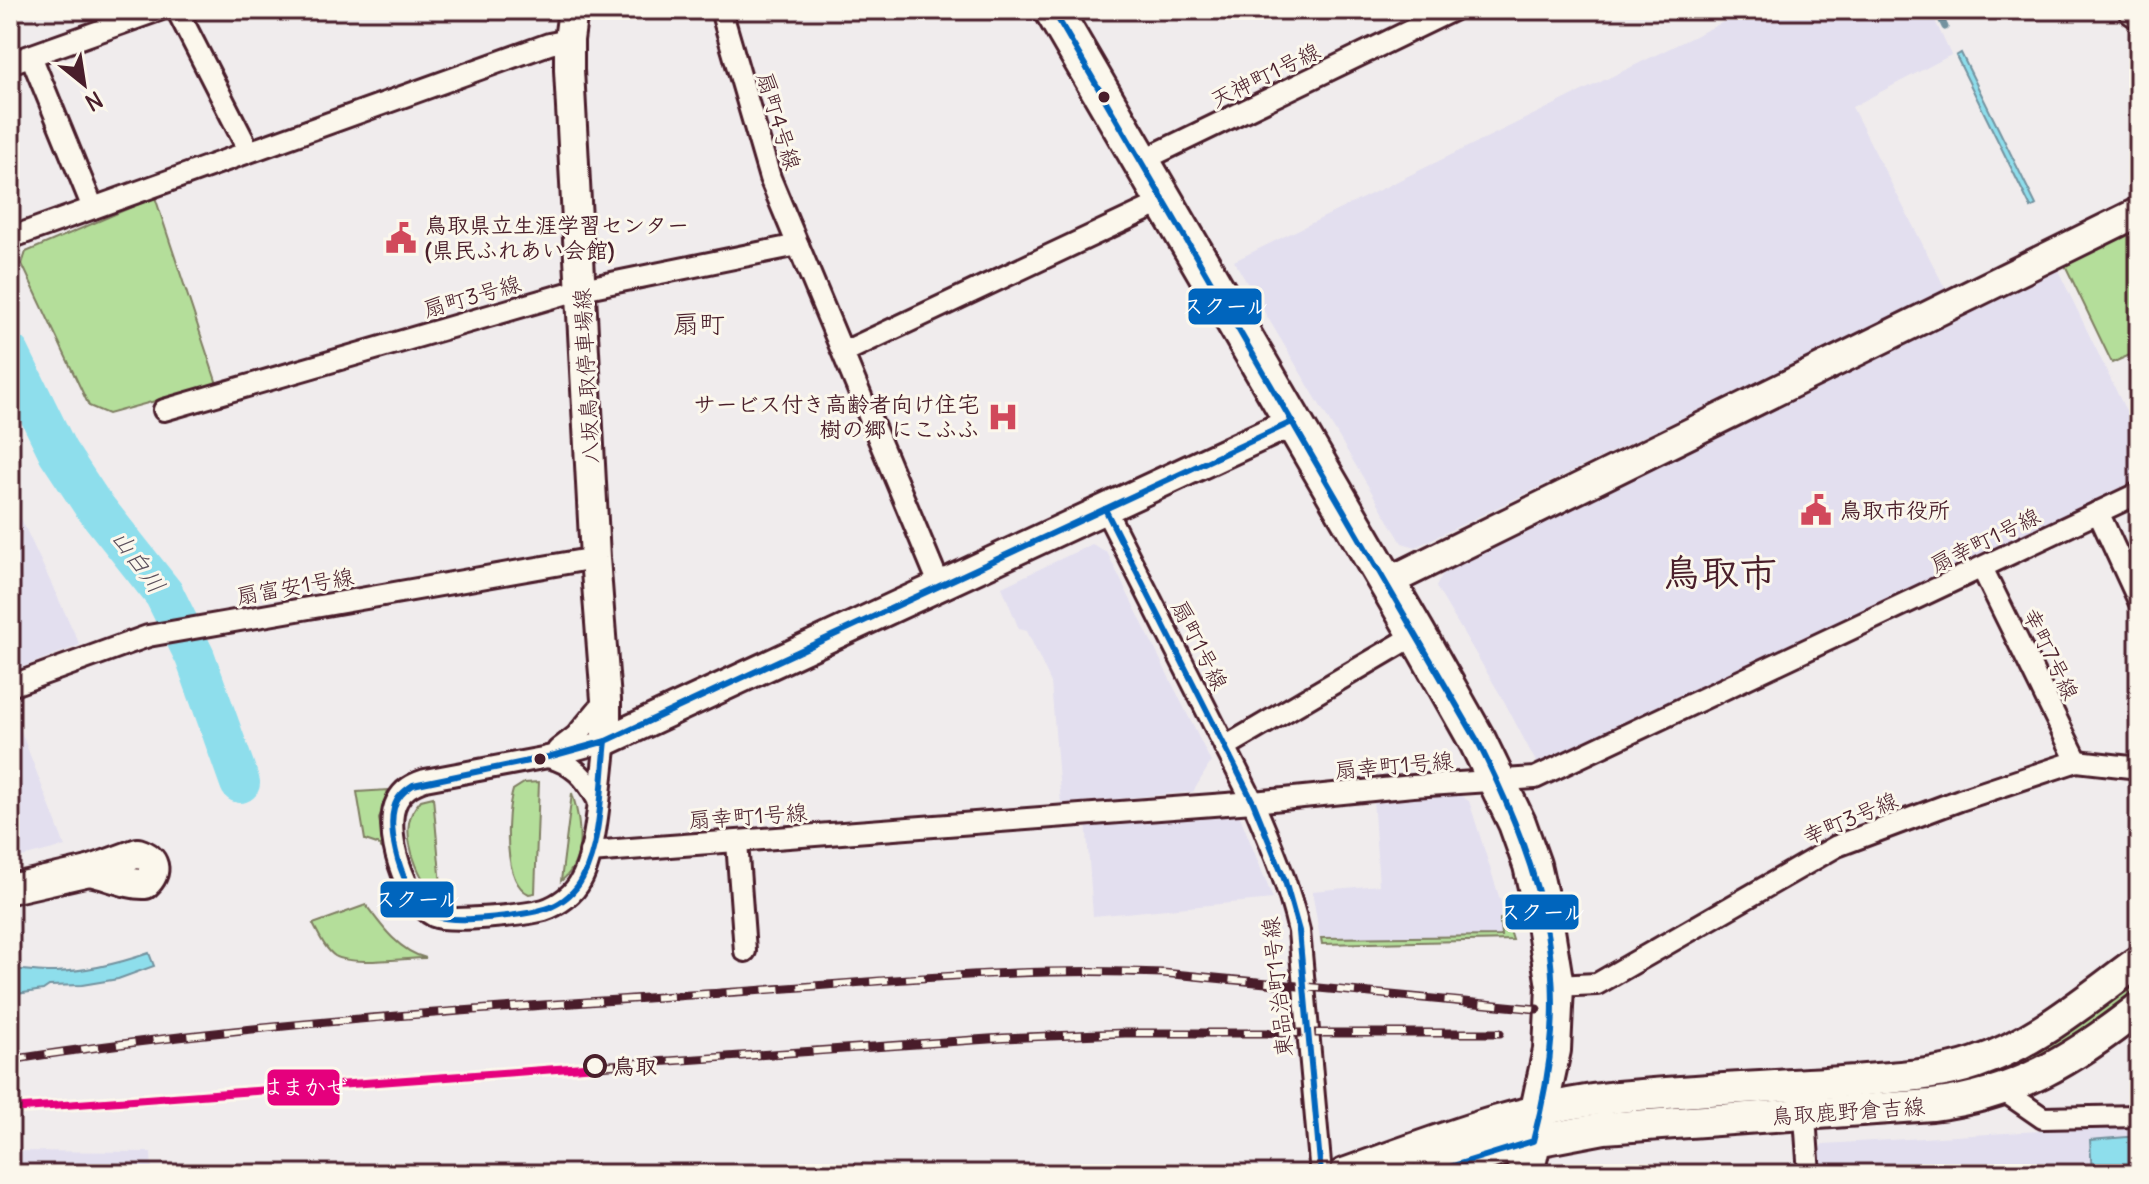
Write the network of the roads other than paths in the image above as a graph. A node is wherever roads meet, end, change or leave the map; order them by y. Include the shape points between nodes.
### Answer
1 (159, 10) edge
2 (177, 10) edge
3 (573, 10) edge
4 (721, 10) edge
5 (1053, 10) edge
6 (1453, 10) edge
7 (2133, 10) edge
8 (2139, 14) edge
9 (569, 40) junction
10 (31, 56) junction
11 (10, 63) edge
12 (249, 151) junction
13 (1141, 161) junction
14 (1163, 202) junction
15 (93, 208) junction
16 (2139, 212) edge
17 (10, 238) edge
18 (798, 245) junction
19 (582, 289) junction
20 (844, 352) junction
21 (164, 410) dead end
22 (1292, 422) junction
23 (2139, 493) edge
24 (1105, 509) junction
25 (2098, 512) junction
26 (595, 558) junction
27 (1982, 568) junction
28 (1386, 583) junction
29 (940, 586) junction
30 (2139, 601) edge
31 (1417, 634) junction
32 (10, 686) edge
33 (606, 700) junction
34 (606, 741) junction
35 (1225, 747) junction
36 (548, 757) junction
37 (2077, 761) junction
38 (2139, 768) edge
39 (1499, 781) junction
40 (598, 800) junction
41 (1253, 802) junction
42 (737, 842) junction
43 (590, 852) junction
44 (89, 871) dead end
45 (10, 889) edge
46 (745, 951) dead end
47 (2139, 961) edge
48 (1555, 986) junction
49 (2139, 1008) edge
50 (1803, 1085) junction
51 (2004, 1091) junction
52 (1804, 1115) junction
53 (2139, 1116) edge
54 (1533, 1141) edge
55 (1432, 1173) edge
56 (1321, 1174) edge
57 (1344, 1174) edge
58 (1809, 1174) edge

1 - 10 street
2 - 12 street
3 - 9 street, 八坂鳥取停車場線
4 - 18 street, 扇町4号線 via 770,178
5 - 13 highway
6 - 13 street, 天神町1号線
7 - 8 street
9 - 12 street
9 - 19 street, 八坂鳥取停車場線
10 - 11 street
10 - 15 street
12 - 15 street
13 - 14 highway
14 - 20 street
14 - 22 highway
15 - 17 street
16 - 28 street
18 - 19 street, 扇町3号線
18 - 20 street, 扇町4号線
19 - 21 street, 扇町3号線
19 - 26 street, 八坂鳥取停車場線
20 - 29 street
22 - 24 street
22 - 28 highway
23 - 25 street, 扇幸町1号線
24 - 29 street
24 - 35 street, 扇町1号線
25 - 27 street, 扇幸町1号線
25 - 30 street
26 - 32 street, 扇富安1号線 via 148,636
26 - 33 street, 八坂鳥取停車場線
27 - 37 street, 幸町7号線
27 - 39 street, 扇幸町1号線 via 1535,778
28 - 31 highway
29 - 34 street
31 - 35 street
31 - 39 highway
33 - 34 street, 八坂鳥取停車場線
33 - 36 street via 576,736
34 - 36 street
34 - 40 street
35 - 41 street, 扇町1号線
36 - 40 street via 568,763
36 - 43 street via 425,780 402,792 392,825 407,888 434,916 446,918 544,909 581,882
37 - 38 street, 幸町3号線
37 - 48 street, 幸町3号線 via 1837,846 1597,984
39 - 41 street, 扇幸町1号線
39 - 48 highway via 1532,865
40 - 43 street
41 - 42 street, 扇幸町1号線
41 - 56 street, 東品治町1号線 via 1299,931
42 - 43 street, 扇幸町1号線
42 - 46 street
44 - 45 street
47 - 50 main road, 鳥取鹿野倉吉線 via 2047,1029 1984,1060 1918,1075
48 - 54 highway via 1552,1050
49 - 51 main road, 鳥取鹿野倉吉線 via 2071,1056
50 - 52 street
50 - 54 main road, 鳥取鹿野倉吉線 via 1615,1097
51 - 52 main road, 鳥取鹿野倉吉線 via 1932,1105
51 - 53 street via 2043,1118
52 - 54 main road, 鳥取鹿野倉吉線 via 1627,1126
52 - 58 street
54 - 55 main road
54 - 57 main road via 1459,1132

